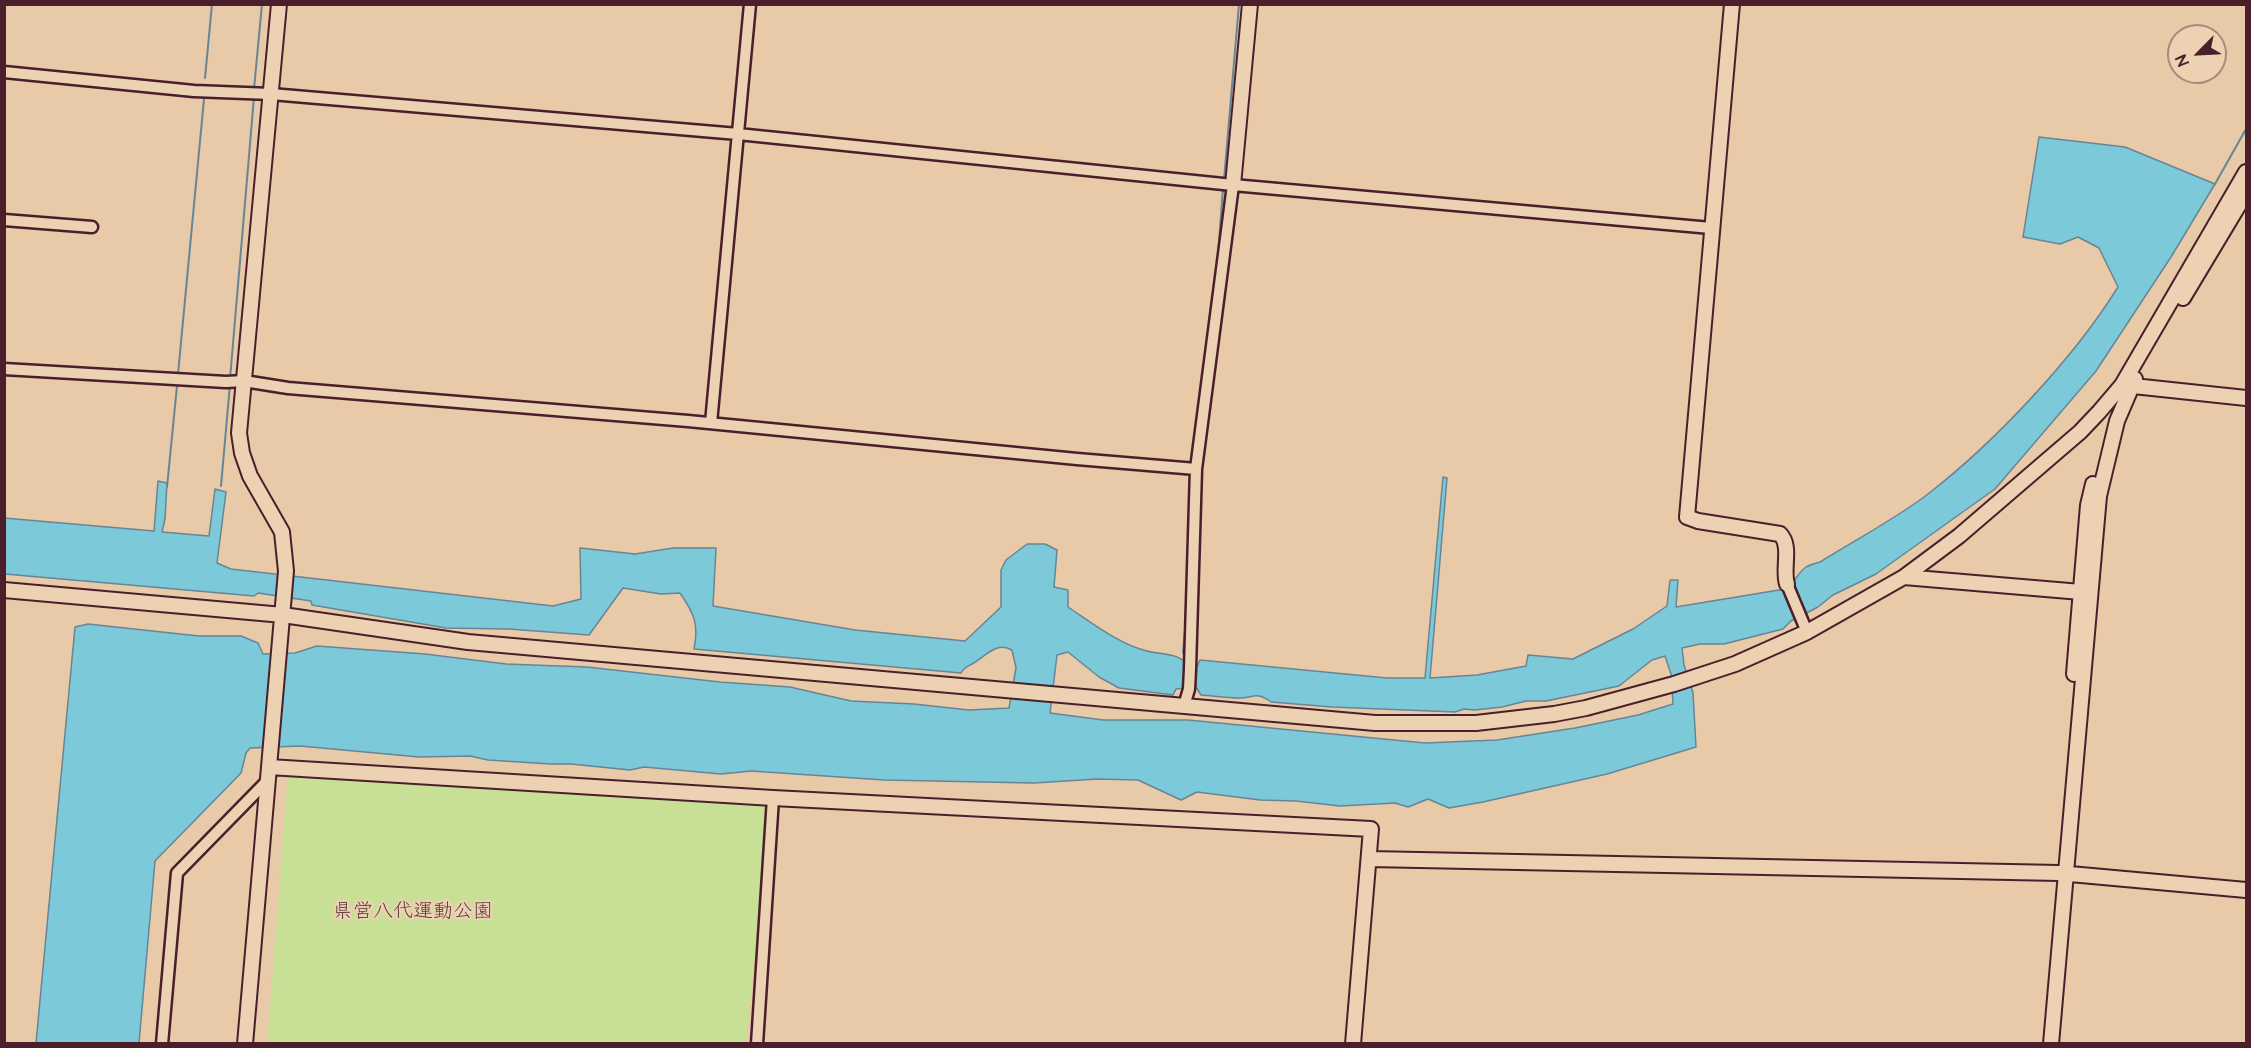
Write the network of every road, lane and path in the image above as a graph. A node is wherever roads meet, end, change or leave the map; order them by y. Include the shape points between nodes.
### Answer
1 (279, 4) edge
2 (750, 4) edge
3 (1250, 4) edge
4 (1732, 4) edge
5 (4, 72) edge
6 (271, 94) junction
7 (738, 134) junction
8 (2247, 172) edge
9 (1227, 184) junction
10 (2247, 194) edge
11 (4, 220) edge
12 (92, 227) dead end
13 (1711, 228) junction
14 (4, 369) edge
15 (244, 381) junction
16 (2126, 386) junction
17 (2247, 399) edge
18 (711, 423) junction
19 (1196, 469) junction
20 (1904, 577) junction
21 (1787, 584) joint
22 (4, 590) edge
23 (2081, 592) junction
24 (284, 615) junction
25 (1804, 627) junction
26 (1184, 706) junction
27 (268, 774) junction
28 (773, 798) junction
29 (1370, 859) junction
30 (2063, 874) junction
31 (2247, 890) edge
32 (162, 1044) edge
33 (245, 1044) edge
34 (757, 1044) edge
35 (1353, 1044) edge
36 (2043, 1044) edge
37 (2051, 1044) edge

1 - 6 street
2 - 7 street
3 - 9 street
4 - 13 street
5 - 6 street via 194,91
6 - 7 street
6 - 15 street
7 - 9 street
7 - 18 street
8 - 16 street
9 - 13 street
9 - 19 street
10 - 16 street
11 - 12 street
13 - 21 street via 1687,517 1780,534 1786,546
14 - 15 street
15 - 18 street via 299,389
15 - 24 street via 239,433 242,453 250,476 282,532 286,571
16 - 17 street
16 - 20 street via 2080,432 1959,536
16 - 23 street via 2101,448 2088,505
16 - 30 street via 2099,496
18 - 19 street
19 - 26 street via 1189,689
20 - 23 street
20 - 25 street
21 - 25 street
22 - 24 street
23 - 30 street
24 - 26 street via 468,642
24 - 27 street
25 - 26 street via 1735,664 1674,684 1554,714 1476,723 1375,723
27 - 28 street
27 - 32 street via 177,873
27 - 33 street
28 - 29 street via 1371,829
28 - 34 street
29 - 30 street
29 - 35 street
30 - 31 street
30 - 36 street
30 - 37 street

